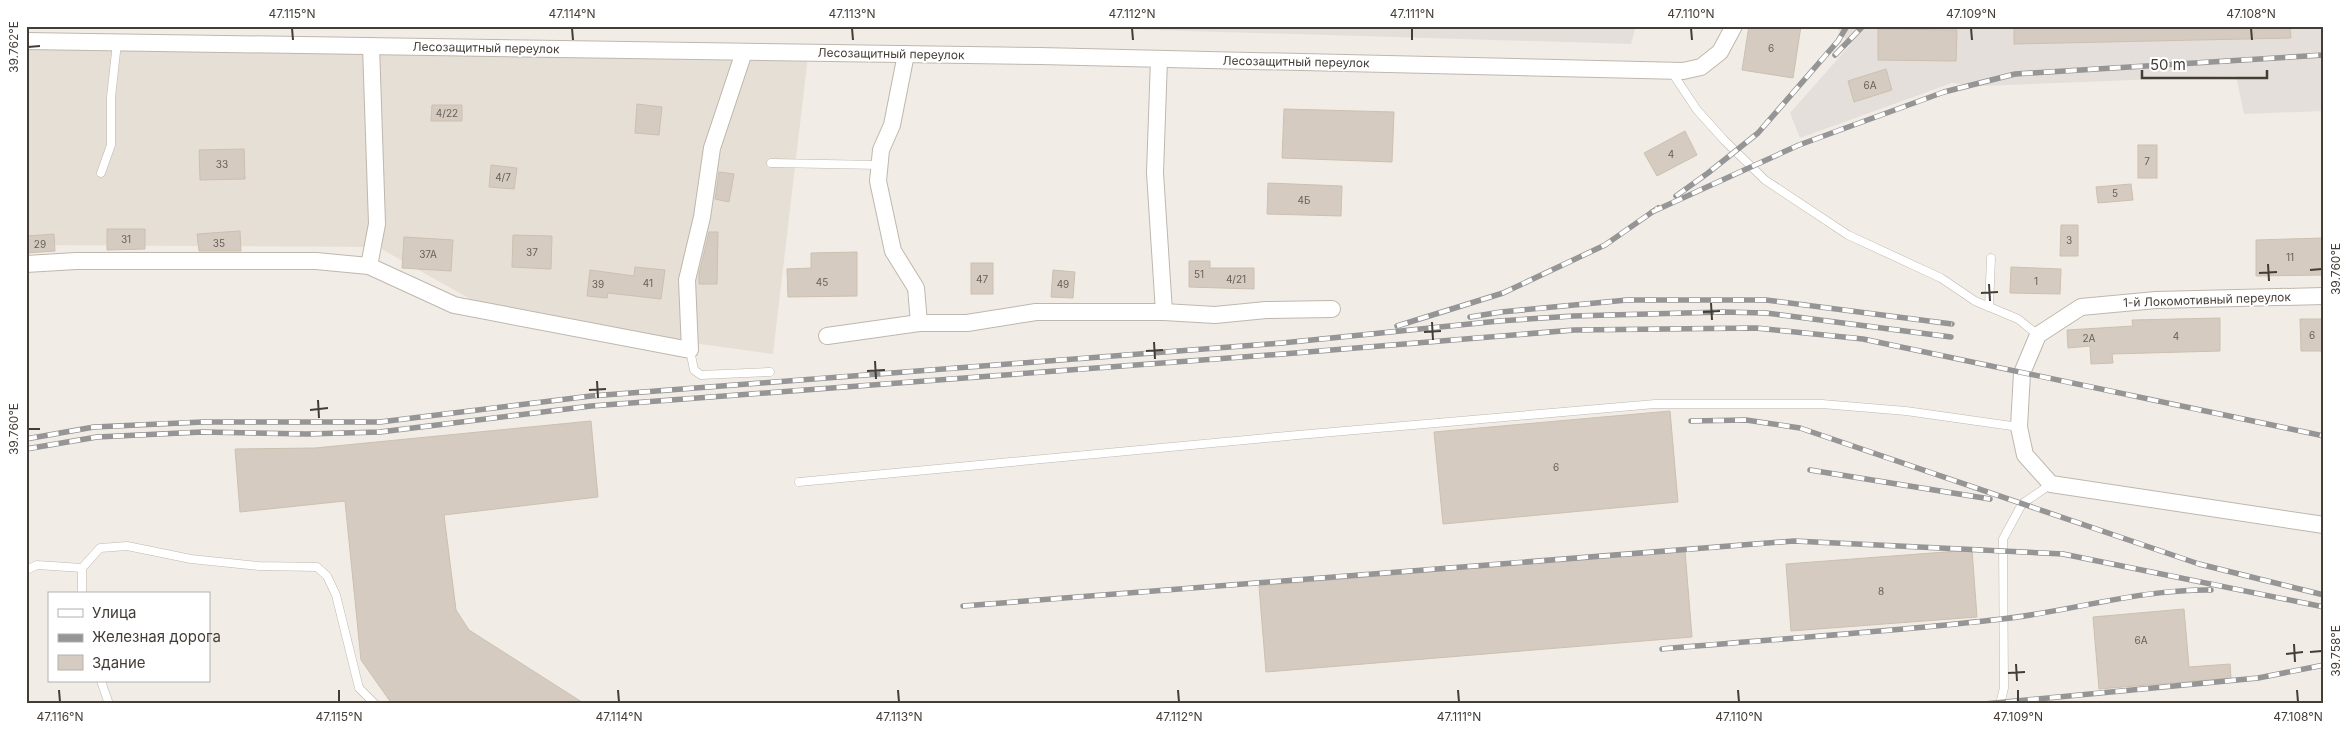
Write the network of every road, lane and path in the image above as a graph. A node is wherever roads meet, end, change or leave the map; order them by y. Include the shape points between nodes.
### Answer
1 (1734, 26) edge
2 (26, 41) edge
3 (117, 43) junction
4 (371, 46) junction
5 (744, 52) junction
6 (906, 54) junction
7 (1159, 59) junction
8 (1671, 70) junction
9 (771, 162) dead end
10 (880, 165) junction
11 (101, 174) dead end
12 (1991, 258) dead end
13 (26, 264) edge
14 (369, 266) junction
15 (2324, 296) edge
16 (1989, 307) junction
17 (1332, 309) dead end
18 (1164, 312) junction
19 (919, 323) junction
20 (827, 336) dead end
21 (2038, 336) junction
22 (690, 350) junction
23 (770, 372) dead end
24 (2019, 427) junction
25 (799, 482) dead end
26 (2051, 484) junction
27 (2324, 525) edge
28 (82, 568) junction
29 (26, 570) edge
30 (82, 592) edge
31 (101, 682) edge
32 (109, 704) edge
33 (375, 704) edge
34 (2000, 704) edge

1 - 8 street, Лесозащитный переулок via 1720,52 1701,67
2 - 3 street, Лесозащитный переулок
3 - 4 street, Лесозащитный переулок
3 - 11 lane via 111,97 111,145
4 - 5 street, Лесозащитный переулок
4 - 14 street via 377,224
5 - 6 street, Лесозащитный переулок
5 - 22 street via 712,148 702,217 687,280
6 - 7 street, Лесозащитный переулок
6 - 10 street via 892,125 881,150
7 - 8 street, Лесозащитный переулок
7 - 18 street via 1155,172
8 - 16 lane via 1697,110 1765,180 1848,235 1941,278
9 - 10 lane
10 - 19 street via 878,181 893,251 916,288
12 - 16 lane
13 - 14 street via 316,261
14 - 22 street via 454,305
15 - 21 street, 1-й Локомотивный переулок via 2156,300 2081,307
16 - 21 lane via 2018,319
17 - 18 street via 1215,315
18 - 19 street via 1036,312 967,323
19 - 20 street
21 - 24 street via 2022,373
22 - 23 lane via 694,370 701,375
24 - 25 lane via 1906,411 1822,404 1655,404
24 - 26 street via 2025,455
26 - 27 street
26 - 34 lane via 2022,504 2003,538 2004,688
28 - 29 lane via 37,565
28 - 30 lane
28 - 33 lane via 100,548 127,546 191,559 259,566 317,567 328,576 336,595 359,688
31 - 32 lane

